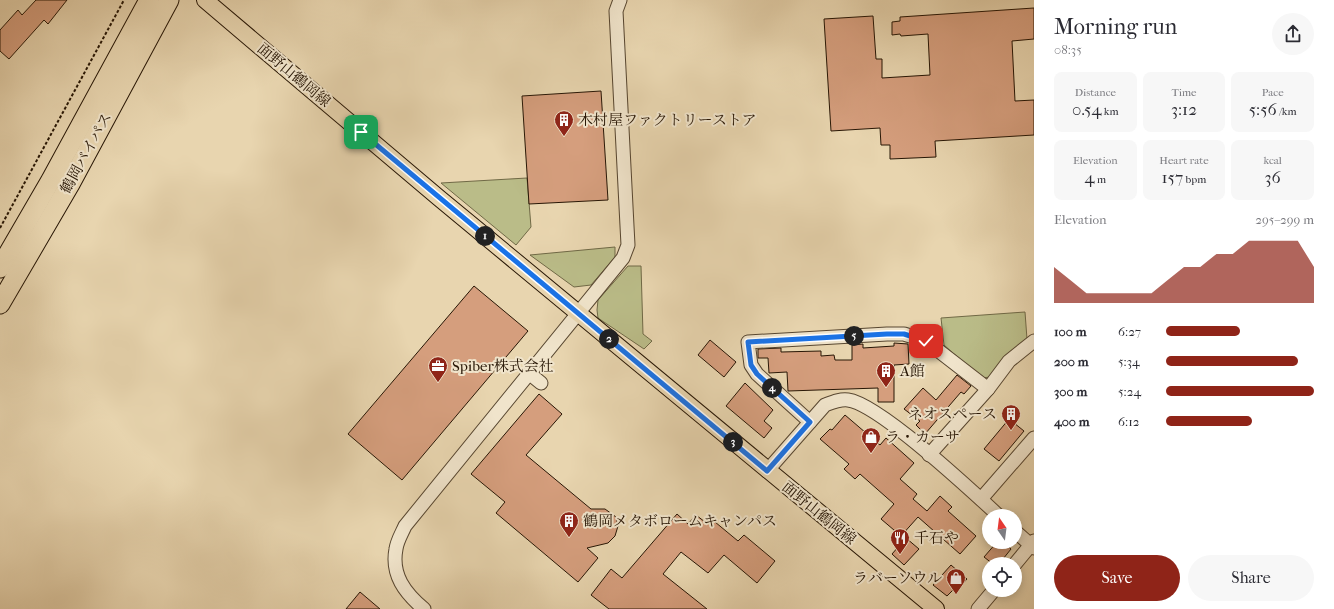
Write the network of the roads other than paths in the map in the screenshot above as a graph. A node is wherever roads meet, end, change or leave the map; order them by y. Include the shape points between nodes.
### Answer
1 (149, 0) edge
2 (169, 0) edge
3 (206, 0) edge
4 (620, 0) edge
5 (0, 268) edge
6 (0, 304) edge
7 (580, 314) junction
8 (1034, 341) edge
9 (530, 374) junction
10 (541, 383) dead end
11 (988, 389) junction
12 (810, 422) junction
13 (1034, 438) edge
14 (929, 455) junction
15 (767, 471) junction
16 (981, 499) junction
17 (992, 509) edge
18 (1022, 536) edge
19 (1033, 545) edge
20 (1022, 557) edge
21 (988, 597) edge
22 (424, 609) edge
23 (936, 609) edge
24 (978, 609) edge

1 - 5 highway, 鶴岡バイパス
2 - 6 highway, 鶴岡バイパス via 70,184
3 - 7 main road, 面野山鶴岡線
4 - 7 street via 616,11 628,245 623,258
7 - 9 street
7 - 15 main road, 面野山鶴岡線
8 - 11 street via 1009,361
9 - 10 street
9 - 22 street via 405,526 396,548 395,566 400,584 412,600
11 - 12 street via 926,341 904,334 748,342 751,365 757,374
11 - 14 street
12 - 14 street via 825,405 835,400 849,400 861,404 888,421
12 - 15 street
13 - 16 street
14 - 16 street
15 - 23 main road, 面野山鶴岡線
16 - 17 street
18 - 19 street
19 - 20 street
21 - 24 street

